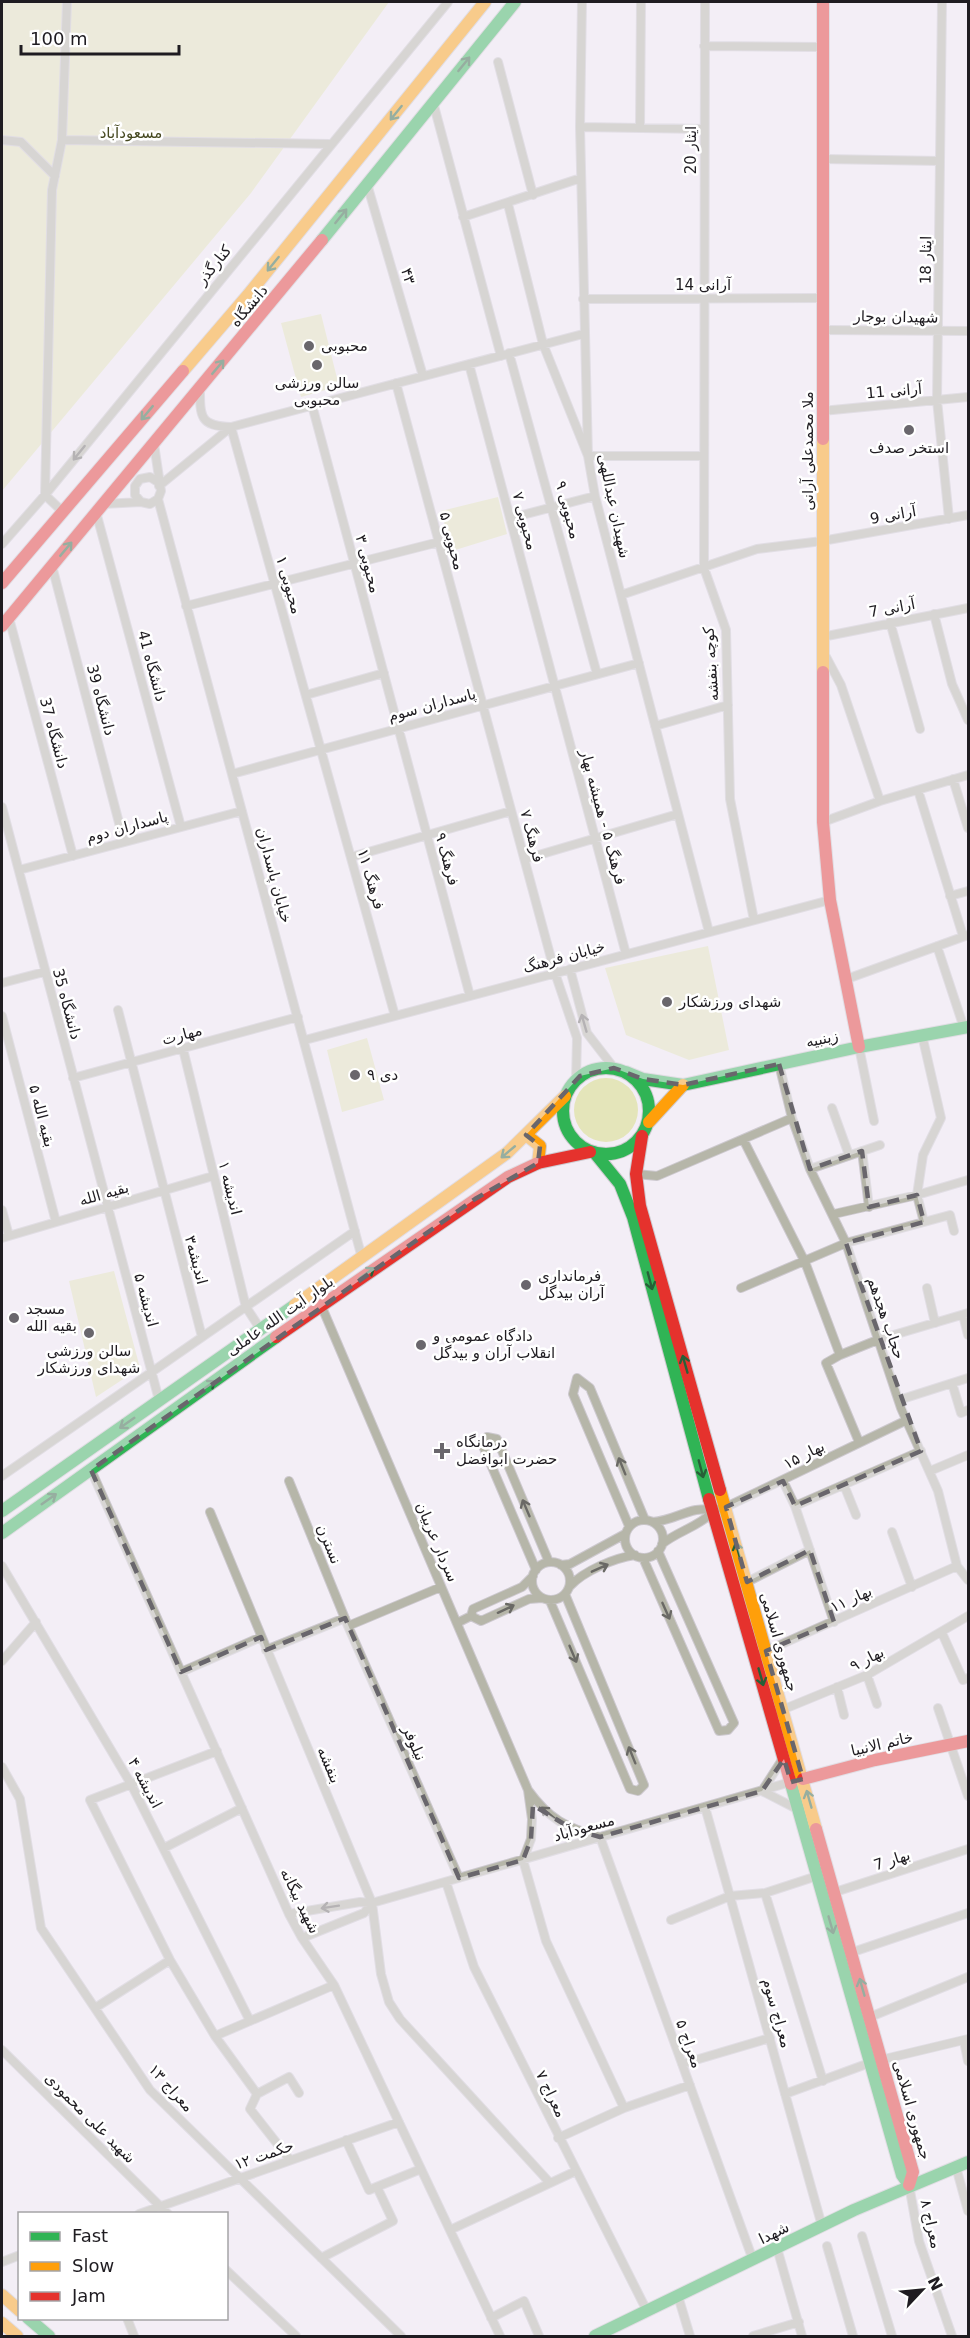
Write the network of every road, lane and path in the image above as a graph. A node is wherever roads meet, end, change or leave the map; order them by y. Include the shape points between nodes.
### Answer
1 (67, 2) edge
2 (448, 2) edge
3 (485, 2) edge
4 (515, 2) edge
5 (582, 2) edge
6 (641, 2) edge
7 (705, 2) edge
8 (823, 2) edge
9 (942, 2) edge
10 (705, 46) junction
11 (822, 46) junction
12 (498, 62) dead end
13 (433, 102) junction
14 (580, 127) junction
15 (640, 128) junction
16 (704, 129) junction
17 (2, 140) edge
18 (62, 140) junction
19 (330, 144) junction
20 (824, 159) junction
21 (940, 161) junction
22 (55, 176) junction
23 (581, 178) junction
24 (368, 184) junction
25 (533, 195) junction
26 (508, 204) junction
27 (464, 217) junction
28 (248, 294) junction
29 (823, 298) junction
30 (584, 299) junction
31 (704, 299) junction
32 (266, 309) junction
33 (823, 330) junction
34 (939, 331) junction
35 (969, 331) edge
36 (583, 334) junction
37 (543, 344) junction
38 (505, 355) junction
39 (469, 364) junction
40 (423, 376) junction
41 (396, 383) junction
42 (201, 388) junction
43 (969, 397) edge
44 (937, 400) junction
45 (312, 405) junction
46 (822, 411) junction
47 (231, 428) junction
48 (154, 444) junction
49 (588, 456) junction
50 (704, 456) junction
51 (159, 484) junction
52 (45, 495) junction
53 (595, 496) junction
54 (158, 499) junction
55 (141, 502) junction
56 (99, 508) junction
57 (553, 508) junction
58 (63, 512) junction
59 (969, 515) edge
60 (511, 518) junction
61 (949, 519) junction
62 (822, 541) junction
63 (439, 542) junction
64 (2, 544) edge
65 (354, 563) junction
66 (52, 566) junction
67 (704, 568) junction
68 (2, 583) edge
69 (275, 584) junction
70 (621, 595) junction
71 (186, 606) junction
72 (969, 608) edge
73 (934, 614) junction
74 (5, 622) edge
75 (890, 622) junction
76 (822, 644) junction
77 (639, 663) junction
78 (384, 673) junction
79 (597, 674) junction
80 (555, 686) junction
81 (306, 695) junction
82 (483, 705) junction
83 (728, 705) junction
84 (969, 720) edge
85 (655, 726) junction
86 (398, 729) junction
87 (921, 729) dead end
88 (321, 750) junction
89 (232, 774) junction
90 (969, 775) edge
91 (953, 779) junction
92 (918, 790) junction
93 (880, 801) junction
94 (2, 807) edge
95 (242, 811) junction
96 (511, 811) junction
97 (678, 814) junction
98 (823, 822) junction
99 (181, 827) junction
100 (969, 828) edge
101 (427, 835) junction
102 (595, 837) junction
103 (124, 842) junction
104 (72, 856) junction
105 (351, 857) junction
106 (525, 859) junction
107 (19, 870) junction
108 (969, 891) edge
109 (950, 896) junction
110 (830, 900) junction
111 (754, 920) junction
112 (709, 932) junction
113 (966, 935) edge
114 (937, 946) junction
115 (626, 954) junction
116 (570, 969) junction
117 (44, 972) junction
118 (555, 973) junction
119 (844, 980) junction
120 (2, 983) edge
121 (470, 996) junction
122 (118, 1010) dead end
123 (2, 1016) edge
124 (395, 1016) junction
125 (298, 1017) junction
126 (967, 1027) edge
127 (922, 1035) junction
128 (304, 1040) junction
129 (859, 1047) junction
130 (183, 1049) junction
131 (131, 1062) junction
132 (779, 1064) junction
133 (620, 1070) junction
134 (73, 1078) junction
135 (576, 1080) junction
136 (683, 1085) junction
137 (565, 1096) junction
138 (832, 1108) dead end
139 (792, 1118) junction
140 (874, 1121) dead end
141 (645, 1130) junction
142 (526, 1135) junction
143 (743, 1139) junction
144 (880, 1145) dead end
145 (862, 1151) junction
146 (592, 1152) junction
147 (849, 1155) junction
148 (538, 1163) junction
149 (810, 1169) junction
150 (636, 1174) junction
151 (213, 1176) junction
152 (969, 1180) edge
153 (163, 1191) junction
154 (917, 1195) junction
155 (107, 1207) junction
156 (869, 1207) junction
157 (2, 1210) edge
158 (834, 1214) junction
159 (56, 1222) junction
160 (924, 1222) junction
161 (355, 1231) junction
162 (954, 1231) dead end
163 (5, 1237) edge
164 (846, 1243) junction
165 (362, 1258) junction
166 (804, 1262) junction
167 (741, 1288) dead end
168 (927, 1288) dead end
169 (321, 1305) junction
170 (246, 1307) junction
171 (966, 1314) edge
172 (935, 1323) junction
173 (261, 1330) junction
174 (969, 1335) edge
175 (202, 1337) junction
176 (880, 1339) junction
177 (840, 1355) junction
178 (152, 1372) junction
179 (969, 1378) edge
180 (952, 1383) junction
181 (159, 1400) junction
182 (898, 1400) junction
183 (969, 1410) edge
184 (907, 1420) junction
185 (859, 1442) junction
186 (921, 1451) junction
187 (969, 1455) edge
188 (91, 1470) junction
189 (930, 1471) junction
190 (2, 1476) edge
191 (289, 1480) dead end
192 (783, 1481) junction
193 (844, 1485) junction
194 (795, 1506) junction
195 (726, 1507) junction
196 (2, 1511) edge
197 (210, 1512) dead end
198 (713, 1512) junction
199 (856, 1515) dead end
200 (649, 1521) junction
201 (627, 1530) junction
202 (892, 1532) dead end
203 (2, 1533) edge
204 (660, 1548) junction
205 (810, 1550) junction
206 (639, 1557) junction
207 (549, 1562) junction
208 (561, 1564) junction
209 (2, 1566) edge
210 (957, 1566) junction
211 (534, 1573) junction
212 (969, 1580) edge
213 (747, 1582) junction
214 (441, 1587) junction
215 (912, 1587) junction
216 (568, 1591) junction
217 (546, 1600) junction
218 (471, 1616) junction
219 (969, 1616) edge
220 (347, 1622) junction
221 (834, 1622) junction
222 (36, 1623) junction
223 (457, 1623) junction
224 (942, 1633) junction
225 (261, 1637) junction
226 (266, 1650) junction
227 (761, 1653) junction
228 (2, 1661) edge
229 (181, 1672) junction
230 (867, 1675) junction
231 (969, 1678) edge
232 (837, 1687) junction
233 (877, 1704) dead end
234 (938, 1708) dead end
235 (777, 1712) junction
236 (844, 1715) dead end
237 (969, 1741) edge
238 (952, 1744) junction
239 (217, 1751) junction
240 (784, 1757) junction
241 (2, 1767) edge
242 (797, 1780) junction
243 (131, 1784) junction
244 (528, 1790) junction
245 (762, 1791) junction
246 (969, 1796) edge
247 (705, 1807) junction
248 (242, 1808) junction
249 (799, 1810) junction
250 (600, 1838) junction
251 (164, 1848) junction
252 (969, 1850) edge
253 (523, 1860) junction
254 (817, 1876) junction
255 (459, 1878) junction
256 (446, 1882) junction
257 (765, 1893) junction
258 (829, 1894) junction
259 (730, 1896) junction
260 (372, 1903) junction
261 (969, 1913) edge
262 (289, 1914) junction
263 (671, 1920) dead end
264 (302, 1938) junction
265 (846, 1954) junction
266 (170, 1960) junction
267 (969, 1977) edge
268 (334, 1985) junction
269 (94, 2008) junction
270 (870, 2017) junction
271 (250, 2021) junction
272 (215, 2036) junction
273 (770, 2038) junction
274 (966, 2040) edge
275 (2, 2050) edge
276 (877, 2060) junction
277 (969, 2061) edge
278 (682, 2064) junction
279 (823, 2081) junction
280 (690, 2085) junction
281 (298, 2093) dead end
282 (257, 2094) junction
283 (785, 2094) junction
284 (624, 2108) junction
285 (399, 2122) junction
286 (558, 2138) junction
287 (346, 2140) junction
288 (290, 2160) junction
289 (969, 2162) edge
290 (956, 2167) junction
291 (421, 2169) junction
292 (576, 2171) junction
293 (240, 2178) junction
294 (550, 2183) junction
295 (909, 2185) junction
296 (377, 2187) junction
297 (160, 2206) junction
298 (969, 2211) edge
299 (144, 2212) edge
300 (166, 2212) edge
301 (822, 2226) junction
302 (450, 2230) junction
303 (862, 2236) dead end
304 (827, 2246) dead end
305 (777, 2248) junction
306 (18, 2256) edge
307 (321, 2258) junction
308 (753, 2260) junction
309 (2, 2262) edge
310 (228, 2272) edge
311 (2, 2295) edge
312 (678, 2296) junction
313 (18, 2309) edge
314 (647, 2311) junction
315 (492, 2318) junction
316 (29, 2320) edge
317 (127, 2320) edge
318 (799, 2322) junction
319 (2, 2323) edge
320 (17, 2337) edge
321 (50, 2337) edge
322 (134, 2337) edge
323 (296, 2337) edge
324 (401, 2337) edge
325 (500, 2337) edge
326 (539, 2337) edge
327 (594, 2337) edge
328 (690, 2337) edge
329 (753, 2337) edge
330 (802, 2337) edge
331 (853, 2337) edge
332 (892, 2337) edge
333 (952, 2337) edge

1 - 18 street
2 - 19 street, کنارگذر
3 -> 28 main road, دانشگاه
13 -> 4 main road, دانشگاه
5 - 14 street, شهیدان عبداللهی
6 - 15 street
7 - 10 street, ایثار 20
8 - 11 main road, ملا محمدعلی آرانی
9 - 21 street, ایثار 18
10 - 11 street
10 - 16 street, ایثار 20
11 - 20 main road, ملا محمدعلی آرانی
12 - 25 street
13 - 24 main road, دانشگاه
13 - 27 street, محبوبی ۹
14 - 15 street
14 - 23 street, شهیدان عبداللهی
15 - 16 street
16 - 31 street, ایثار 20
17 - 22 street via 21,142
18 - 19 street
18 - 22 street
19 -> 52 street, کنارگذر
20 - 21 street
20 - 29 main road, ملا محمدعلی آرانی
21 - 34 street, ایثار 18
22 - 52 street
23 - 25 street
23 - 30 street, شهیدان عبداللهی
32 -> 24 main road, دانشگاه
24 - 40 street, ۴۳
25 - 26 street
26 - 27 street
26 - 37 street
27 - 38 street, محبوبی ۹
28 - 32 main road
28 -> 58 main road, دانشگاه
29 - 31 street, آرانی 14
29 - 33 main road, ملا محمدعلی آرانی
30 - 31 street, آرانی 14
30 - 36 street, شهیدان عبداللهی
31 - 50 street, کوچه بنفشه
42 -> 32 main road, دانشگاه
33 - 34 street, شهیدان بوجار
33 - 46 main road, ملا محمدعلی آرانی
34 - 35 street, شهیدان بوجار
34 - 44 street, ایثار 18
36 - 37 street
36 - 49 street, شهیدان عبداللهی
37 - 38 street
37 - 49 street
38 - 39 street
38 - 57 street, محبوبی ۹
39 - 40 street
39 - 60 street, محبوبی ۷
40 - 41 street
41 - 45 street
41 - 63 street, محبوبی ۵
42 - 47 street via 200,412 204,420 212,427
42 - 48 main road, دانشگاه
43 - 44 street, آرانی 11
44 - 46 street, آرانی 11
44 - 61 street, ایثار 18
45 - 47 street
45 - 65 street, محبوبی ۳
46 - 62 main road, ملا محمدعلی آرانی
47 - 51 street
47 - 69 street, محبوبی ۱
48 - 51 street
48 - 56 main road, دانشگاه
49 - 50 street
49 - 53 street, شهیدان عبداللهی
50 - 67 street, کوچه بنفشه
51 - 54 street
51 - 55 street via 150,477 141,479 135,486 135,495
52 - 58 street
52 - 64 street, کنارگذر
53 - 57 street
53 - 70 street, شهیدان عبداللهی
54 - 55 street via 150,504
54 - 71 street, خیابان پاسداران
55 - 56 street
66 -> 56 main road, دانشگاه
56 - 99 street, دانشگاه 41
57 - 60 street
57 - 79 street, محبوبی ۹
58 - 68 main road, دانشگاه
59 - 61 street, آرانی 9
60 - 80 street, محبوبی ۷
61 - 62 street, آرانی 9
62 - 67 street, آرانی 9 via 757,549
62 - 76 main road, ملا محمدعلی آرانی
63 - 65 street
63 - 82 street, محبوبی ۵
65 - 69 street
65 - 78 street, محبوبی ۳
66 - 74 main road, دانشگاه
66 - 103 street, دانشگاه 39
67 - 70 street, آرانی 9
67 - 83 street, کوچه بنفشه via 726,630
69 - 71 street
69 - 81 street, محبوبی ۱
70 - 77 street, شهیدان عبداللهی
71 - 89 street, خیابان پاسداران
72 - 73 street, آرانی 7
73 - 75 street, آرانی 7
73 - 84 street via 952,684
74 - 104 street, دانشگاه 37
75 - 76 street, آرانی 7
75 - 87 street
76 - 93 street via 841,685
76 - 98 main road, ملا محمدعلی آرانی
77 - 79 street, پاسداران سوم
77 - 85 street, شهیدان عبداللهی
78 - 81 street
78 - 86 street, محبوبی ۳
79 - 80 street, پاسداران سوم
80 - 82 street, پاسداران سوم
80 - 102 street, فرهنگ ۵ - همیشه بهار
81 - 88 street, محبوبی ۱
82 - 86 street, پاسداران سوم
82 - 96 street, فرهنگ ۷
83 - 85 street
83 - 111 street, کوچه بنفشه via 730,799
85 - 97 street, شهیدان عبداللهی
86 - 88 street, پاسداران سوم
86 - 101 street, فرهنگ ۹
88 - 89 street, پاسداران سوم
88 - 105 street, فرهنگ ۱۱
89 - 95 street, خیابان پاسداران
90 - 91 street
91 - 92 street
91 - 100 street
92 - 93 street
92 - 109 street
93 - 98 street
94 - 107 street, دانشگاه 35
95 - 99 street, پاسداران دوم
95 - 125 street, خیابان پاسداران
96 - 101 street
96 - 106 street, فرهنگ ۷
97 - 102 street
97 - 112 street, شهیدان عبداللهی
98 - 110 main road, ملا محمدعلی آرانی
99 - 103 street, پاسداران دوم
101 - 105 street
101 - 121 street, فرهنگ ۹
102 - 106 street
102 - 115 street, فرهنگ ۵ - همیشه بهار
103 - 104 street, پاسداران دوم
104 - 107 street, پاسداران دوم
105 - 124 street, فرهنگ ۱۱
106 - 118 street, فرهنگ ۷
107 - 117 street, دانشگاه 35
108 - 109 street
109 - 113 street
110 - 111 street, خیابان فرهنگ
110 - 119 main road, ملا محمدعلی آرانی
111 - 112 street, خیابان فرهنگ
112 - 115 street, خیابان فرهنگ
113 - 114 street
114 - 119 street
114 - 126 street
115 - 116 street, خیابان فرهنگ
116 - 118 street, خیابان فرهنگ
133 -> 116 street via 587,1033
117 - 120 street
117 - 134 street, دانشگاه 35
118 - 121 street, خیابان فرهنگ
118 - 135 street, فرهنگ ۷ via 577,1038
119 - 129 main road, ملا محمدعلی آرانی
121 - 124 street, خیابان فرهنگ
122 - 131 street, اندیشه۳
123 - 159 street, بقیه الله ۵
124 - 128 street, خیابان فرهنگ
125 - 128 street, خیابان پاسداران
125 - 130 street, مهارت
126 - 127 main road, زینبیه
127 - 129 main road, زینبیه
127 - 154 street via 941,1118 923,1155
128 - 161 street, خیابان پاسداران
129 - 132 main road, زینبیه
129 - 140 street
130 - 131 street, مهارت
130 - 151 street, اندیشه ۱
131 - 134 street, مهارت
131 - 153 street, اندیشه۳
132 - 136 main road, زینبیه
132 - 139 street, حجاب هجدهم
133 - 135 main road via 591,1070
133 - 136 main road, زینبیه via 643,1079
133 - 141 main road via 643,1089 648,1100
134 - 155 street, دانشگاه 35
135 - 137 main road
136 - 141 main road
137 - 142 main road, بلوار آیت‌ الله عاملی
137 - 146 main road via 563,1115 569,1133
138 - 147 street
139 - 143 street
139 - 149 street, حجاب هجدهم
141 - 146 main road via 633,1145 620,1152
141 - 150 main road, جمهوری اسلامی
142 - 148 main road via 540,1146
142 -> 165 main road, بلوار آیت‌ الله عاملی
143 - 150 street via 657,1176
143 - 166 street
144 - 145 street
145 - 147 street
145 - 156 street
146 - 148 main road, بلوار آیت‌ الله عاملی
146 -> 198 main road, جمهوری اسلامی via 620,1184 633,1217
147 - 149 street
169 -> 148 main road, بلوار آیت‌ الله عاملی via 508,1177
149 - 158 street, حجاب هجدهم
195 -> 150 main road, جمهوری اسلامی via 640,1206
151 - 153 street, بقیه الله
151 - 170 street, اندیشه ۱
152 - 154 street
153 - 155 street, بقیه الله
153 - 175 street, اندیشه۳
154 - 156 street
154 - 160 street
155 - 159 street, بقیه الله
155 - 178 street, اندیشه ۵
156 - 158 street
157 - 163 street
158 - 164 street, حجاب هجدهم
159 - 163 street, بقیه الله
160 - 162 street via 950,1215
160 - 164 street
161 - 165 street, خیابان پاسداران
161 - 170 street
164 - 166 street
164 - 176 street, حجاب هجدهم
165 - 173 main road, بلوار آیت‌ الله عاملی
166 - 167 street
166 - 177 street
168 - 172 street
188 -> 169 main road, بلوار آیت‌ الله عاملی
169 - 214 street, سردار عربیان
170 - 173 street, اندیشه ۱
170 - 175 street
171 - 172 street
171 - 174 street
172 - 176 street
173 - 181 main road, بلوار آیت‌ الله عاملی
175 - 178 street
176 - 177 street
176 - 182 street, حجاب هجدهم
177 - 185 street via 826,1363
178 - 181 street, اندیشه ۵
178 - 190 street
179 - 180 street
180 - 182 street
180 - 183 street via 961,1413
181 -> 196 main road, بلوار آیت‌ الله عاملی
182 - 184 street, حجاب هجدهم
184 - 185 street, بهار ۱۵
184 - 186 street, حجاب هجدهم
185 - 192 street, بهار ۱۵
186 - 189 street, حجاب هجدهم
186 - 193 street
187 - 189 street
203 -> 188 main road, بلوار آیت‌ الله عاملی
188 - 229 street, شهید بیگانه
189 - 210 street, حجاب هجدهم
191 - 220 street, نسترن
192 - 194 street
192 - 195 street, بهار ۱۵
193 - 194 street
193 - 199 street
194 - 205 street
195 - 198 street, بهار ۱۵
213 -> 195 main road, جمهوری اسلامی
197 - 225 street, بنفشه
198 - 200 street via 697,1510 670,1521
198 - 204 street via 703,1522 675,1534
198 - 227 main road, جمهوری اسلامی
200 - 201 street
200 -> 201 street via 590,1388 577,1378 573,1395
200 - 204 street via 661,1532
201 - 206 street via 626,1546
201 - 208 street via 570,1564
202 - 215 street
204 - 206 street
206 -> 204 street via 719,1731 728,1730 734,1723
205 - 213 street
205 - 221 street
216 -> 206 street via 578,1578 625,1557
207 - 208 street
207 - 211 street
207 -> 211 street via 497,1438 487,1437 483,1446
208 - 216 street via 569,1574
209 - 222 street, اندیشه ۴
210 - 212 street, حجاب هجدهم
210 - 215 street, بهار ۱۱
211 - 217 street via 534,1589
211 - 218 street via 522,1587 473,1609
213 - 227 main road, جمهوری اسلامی
214 - 220 street
214 - 223 street, سردار عربیان
215 - 221 street, بهار ۱۱
216 - 217 street
217 -> 216 street via 630,1789 638,1791 644,1785
218 -> 217 street via 481,1620 529,1599
218 - 223 street
219 - 224 street, بهار ۹
220 - 226 street
220 - 255 street, نیلوفر
221 - 227 street, بهار ۱۱
222 - 228 street
222 - 243 street, اندیشه ۴
223 - 244 street, سردار عربیان
224 - 230 street, بهار ۹
224 - 231 street via 963,1680
225 - 226 street, بنفشه
225 - 229 street
226 - 260 street, بنفشه
227 - 235 main road, جمهوری اسلامی
229 - 239 street, شهید بیگانه
230 - 232 street, بهار ۹
230 - 233 street
232 - 235 street, بهار ۹
232 - 236 street
234 - 238 street
235 - 240 main road, جمهوری اسلامی
235 - 242 main road, جمهوری اسلامی
237 - 238 main road, خاتم الانبیا
238 - 242 main road, خاتم الانبیا
238 - 246 street
239 - 243 street
239 - 248 street, شهید بیگانه
240 - 242 main road, جمهوری اسلامی
240 - 245 street
241 - 269 street, معراج ۱۳ via 20,1799 41,1928
242 - 245 street, مسعودآباد
242 - 249 main road, جمهوری اسلامی
258 -> 242 main road, جمهوری اسلامی
243 - 251 street, اندیشه ۴
243 - 266 street via 90,1800
250 -> 244 street via 572,1830 544,1812
244 - 253 street via 531,1839
245 - 247 street, مسعودآباد
245 - 249 street
247 - 250 street, مسعودآباد
247 - 259 street, معراج سوم
248 - 251 street
248 - 262 street, شهید بیگانه
249 - 254 main road, جمهوری اسلامی
250 - 253 street, مسعودآباد
250 - 278 street, معراج ۵
251 - 271 street, اندیشه ۴
252 - 258 street, بهار 7
253 - 255 street, مسعودآباد
253 - 284 street via 546,1941
254 - 257 street
254 - 258 main road, جمهوری اسلامی
255 - 256 street, مسعودآباد
256 - 260 street, مسعودآباد
256 - 286 street, معراج ۷ via 474,1967
257 - 259 street
257 - 279 street
258 - 265 main road, جمهوری اسلامی
259 - 263 street
259 - 273 street, معراج سوم
260 -> 262 street, مسعودآباد
260 - 264 street, مسعودآباد via 364,1913
260 - 294 street, بنفشه via 388,2002
261 - 265 street
262 - 264 street, شهید بیگانه
264 - 268 street, شهید بیگانه
270 -> 265 main road, جمهوری اسلامی
265 - 276 main road, جمهوری اسلامی
266 - 269 street
266 - 272 street
267 - 270 street
268 - 271 street
268 - 285 street, شهید بیگانه
269 - 293 street, معراج ۱۳ via 150,2090
270 - 276 main road, جمهوری اسلامی
271 - 272 street
272 - 282 street
273 - 278 street
273 - 283 street, معراج سوم
274 - 276 street
274 - 277 street
275 - 297 street, شهید علی محمودی
276 - 279 street
276 - 295 main road, جمهوری اسلامی via 913,2172
278 - 280 street, معراج ۵
279 - 283 street
280 - 284 street
280 - 308 street, معراج ۵
281 - 282 street via 289,2077
282 - 288 street via 250,2109
283 - 301 street, معراج سوم
284 - 286 street
285 - 287 street, حکمت ۱۲
285 - 291 street, شهید بیگانه
286 - 292 street, معراج ۷
287 - 288 street, حکمت ۱۲
287 - 296 street via 369,2190
288 - 293 street, حکمت ۱۲
289 - 290 main road, شهدا
290 - 295 main road, شهدا
290 - 298 street
291 - 296 street
291 - 302 street, شهید بیگانه
292 - 294 street
292 - 314 street, معراج ۷
293 - 297 street, حکمت ۱۲
293 - 307 street, معراج ۱۳
294 - 302 street
295 - 301 main road, شهدا
295 - 333 street, معراج ۸ via 919,2241
296 - 307 street via 393,2221
297 - 299 street, حکمت ۱۲
297 - 300 street, شهید علی محمودی
301 - 305 main road, شهدا
302 - 315 street, شهید بیگانه
303 - 332 street
304 - 331 street
305 - 308 main road, شهدا
305 - 318 street
306 - 309 street
307 - 324 street, معراج ۱۳
308 - 312 main road, شهدا
310 - 323 street
311 - 313 main road
312 - 314 main road, شهدا
312 - 328 street
314 - 327 main road, شهدا
315 - 325 street, شهید بیگانه
315 - 326 street via 524,2301
316 - 321 main road
317 - 322 street
318 - 329 street
318 - 330 street
319 - 320 main road

